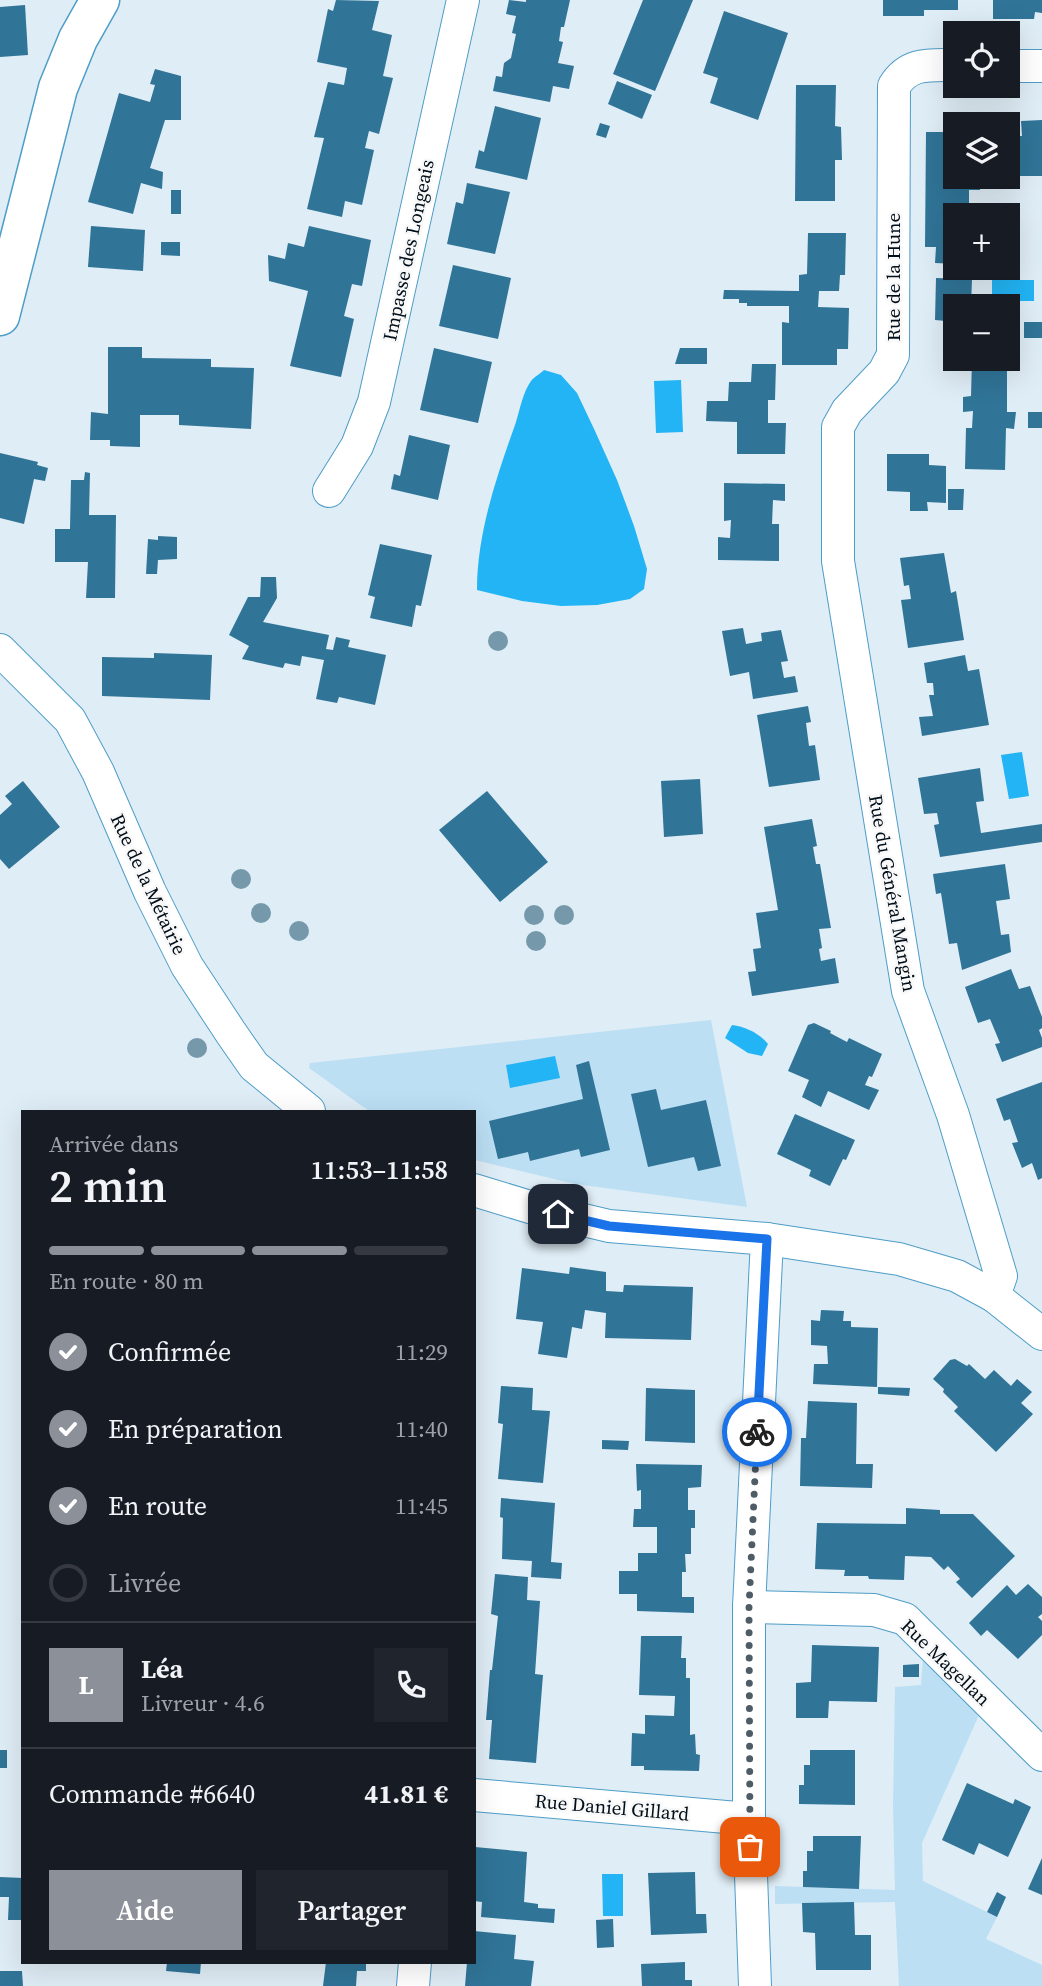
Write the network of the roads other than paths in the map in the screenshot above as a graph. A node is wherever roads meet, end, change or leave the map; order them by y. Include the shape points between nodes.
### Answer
1 (100, 0) edge
2 (463, 0) edge
3 (943, 65) edge
4 (1020, 66) edge
5 (1042, 66) edge
6 (0, 316) edge
7 (329, 491) dead end
8 (838, 561) joint
9 (0, 650) edge
10 (308, 1110) edge
11 (476, 1191) edge
12 (767, 1239) junction
13 (994, 1296) junction
14 (1042, 1334) edge
15 (749, 1607) junction
16 (1042, 1755) edge
17 (476, 1795) edge
18 (749, 1819) junction
19 (415, 1964) edge
20 (413, 1986) edge
21 (755, 1986) edge

1 - 6 street via 58,88
2 - 7 street, Impasse des Longeais via 374,402 357,446
3 - 8 street, Rue de la Hune via 913,68 894,86 893,355 838,427
4 - 5 street
8 - 13 street, Rue du Général Mangin via 908,991 953,1115 1001,1276
9 - 10 street, Rue de la Métairie via 71,720 187,966 231,1033 254,1066
11 - 12 street via 609,1226
12 - 13 street via 899,1259 957,1276
12 - 15 street
13 - 14 street
15 - 16 street, Rue Magellan via 874,1610 905,1619
15 - 18 street
17 - 18 street, Rue Daniel Gillard
18 - 21 street
19 - 20 street

